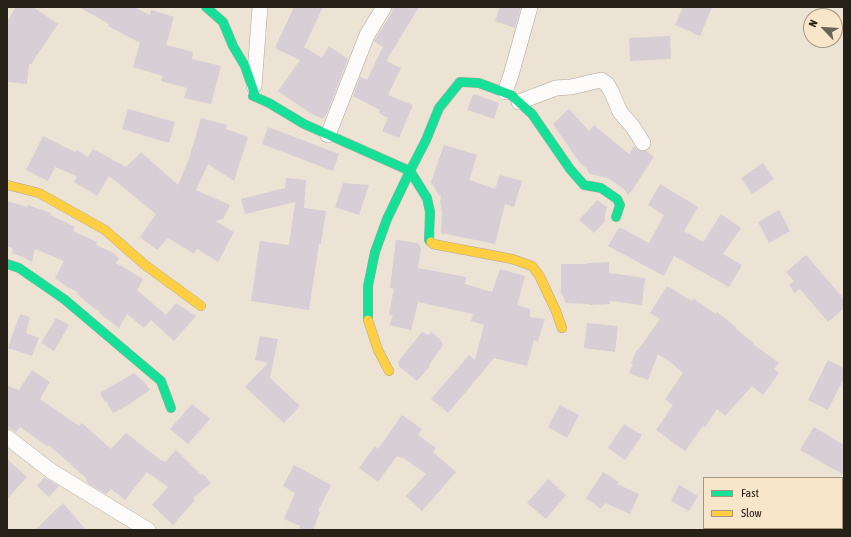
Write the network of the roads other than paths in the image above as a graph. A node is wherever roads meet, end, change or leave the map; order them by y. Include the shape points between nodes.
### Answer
1 (206, 7) edge
2 (260, 7) edge
3 (384, 7) edge
4 (530, 7) edge
5 (254, 92) junction
6 (505, 92) junction
7 (519, 102) junction
8 (328, 134) junction
9 (643, 143) dead end
10 (410, 172) junction
11 (7, 185) edge
12 (616, 217) dead end
13 (7, 264) edge
14 (201, 306) dead end
15 (562, 328) dead end
16 (389, 371) dead end
17 (171, 408) dead end
18 (7, 437) edge
19 (148, 530) edge

1 - 5 street via 223,22 245,66
2 - 5 street
3 - 8 street via 367,36
4 - 6 street
5 - 8 street via 253,96
6 - 7 street
6 - 10 street via 479,83 460,82 439,108
7 - 9 street via 556,88 601,80 607,84 620,112 633,126
7 - 12 street via 532,114 584,185 601,188 617,199 620,205
8 - 10 street
10 - 15 street via 428,198 429,240 434,244 512,259 532,266 539,275
10 - 16 street via 387,219 368,286 368,319 378,350
11 - 14 street via 39,193 105,230 145,265
13 - 17 street via 19,268 64,299 161,381
18 - 19 street via 51,471

